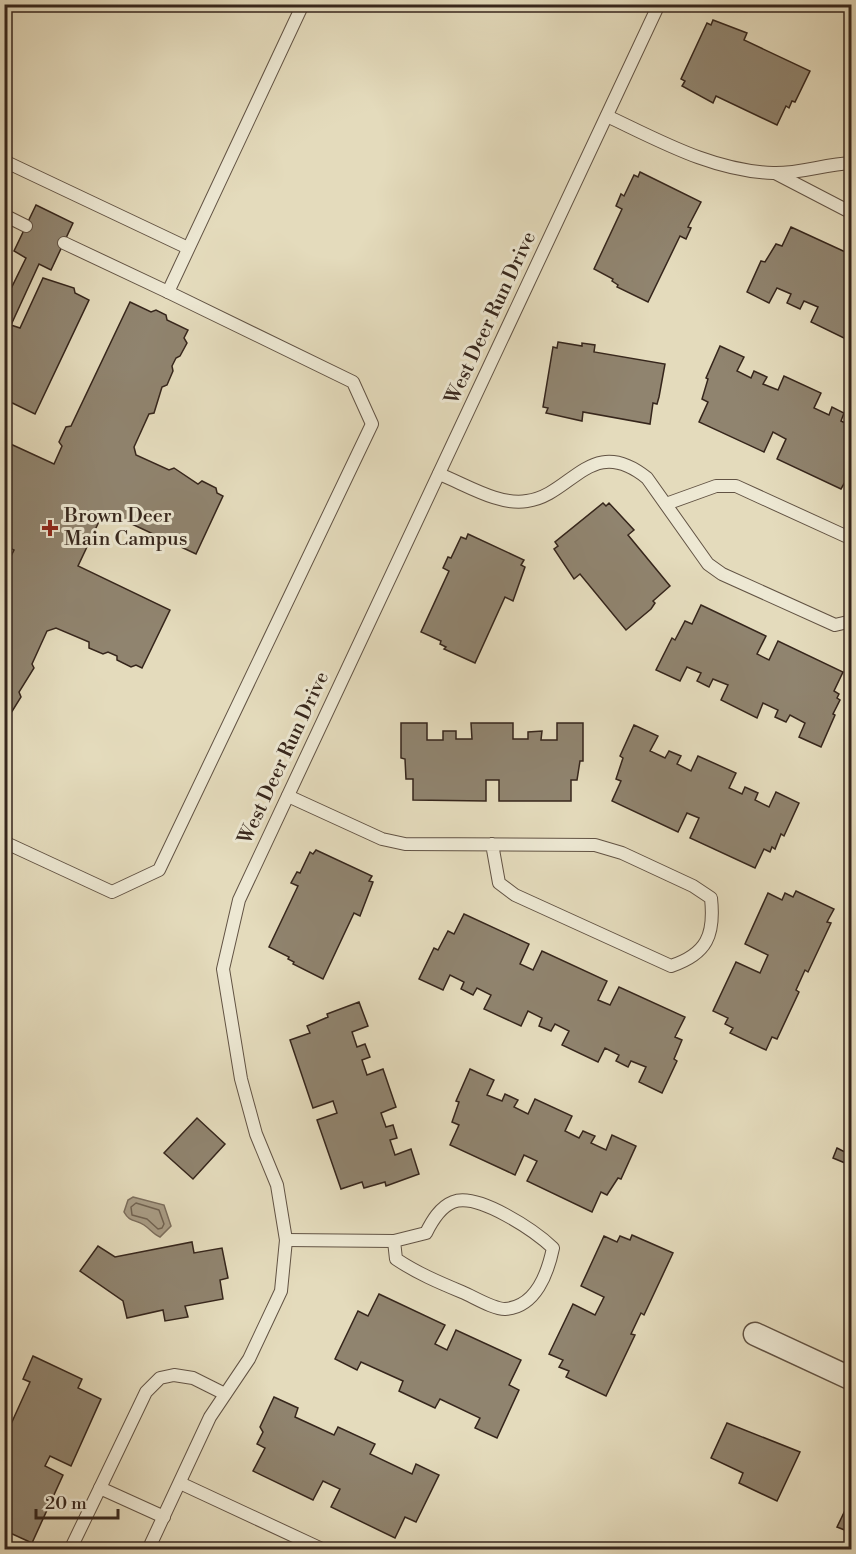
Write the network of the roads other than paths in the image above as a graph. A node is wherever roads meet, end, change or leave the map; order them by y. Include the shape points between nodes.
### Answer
1 (303, 4) edge
2 (659, 4) edge
3 (607, 116) junction
4 (4, 161) edge
5 (852, 163) edge
6 (775, 173) junction
7 (852, 213) edge
8 (4, 215) edge
9 (26, 225) dead end
10 (64, 243) dead end
11 (188, 248) junction
12 (168, 292) junction
13 (439, 474) junction
14 (666, 504) junction
15 (852, 539) edge
16 (852, 621) edge
17 (288, 796) junction
18 (4, 842) edge
19 (492, 844) junction
20 (286, 1240) junction
21 (394, 1241) junction
22 (755, 1334) dead end
23 (852, 1379) edge
24 (225, 1394) junction
25 (180, 1483) junction
26 (100, 1488) junction
27 (164, 1517) junction
28 (70, 1550) edge
29 (148, 1550) edge
30 (324, 1550) edge

1 - 11 lane
2 - 3 lane, West Deer Run Drive
3 - 6 lane via 729,168
3 - 13 lane, West Deer Run Drive
4 - 11 lane
5 - 6 lane
6 - 7 lane
8 - 9 lane
10 - 12 lane
11 - 12 lane
12 - 18 lane via 353,382 372,424 159,870 112,892
13 - 14 lane via 511,502 529,501 593,465 610,462 635,468
13 - 17 lane, West Deer Run Drive
14 - 15 lane via 716,486 736,486
14 - 16 lane via 708,564 722,574 835,625
17 - 19 lane via 382,839 405,844
17 - 20 lane, West Deer Run Drive via 239,900 223,969 241,1079 256,1134 277,1185
19 - 19 lane via 596,845 622,853 711,898 714,922 706,942 689,960 670,966 515,894 499,883
20 - 21 lane
20 - 24 lane, West Deer Run Drive via 281,1291 249,1359
21 - 21 lane via 396,1258 420,1275 504,1309 521,1304 540,1286 553,1248 533,1230 472,1200 453,1202 434,1217 426,1233
22 - 23 street
24 - 25 lane, West Deer Run Drive via 210,1417
24 - 26 lane via 193,1378 160,1378 146,1392
25 - 27 lane, West Deer Run Drive
25 - 30 lane
26 - 27 lane
26 - 28 lane
27 - 29 lane, West Deer Run Drive

